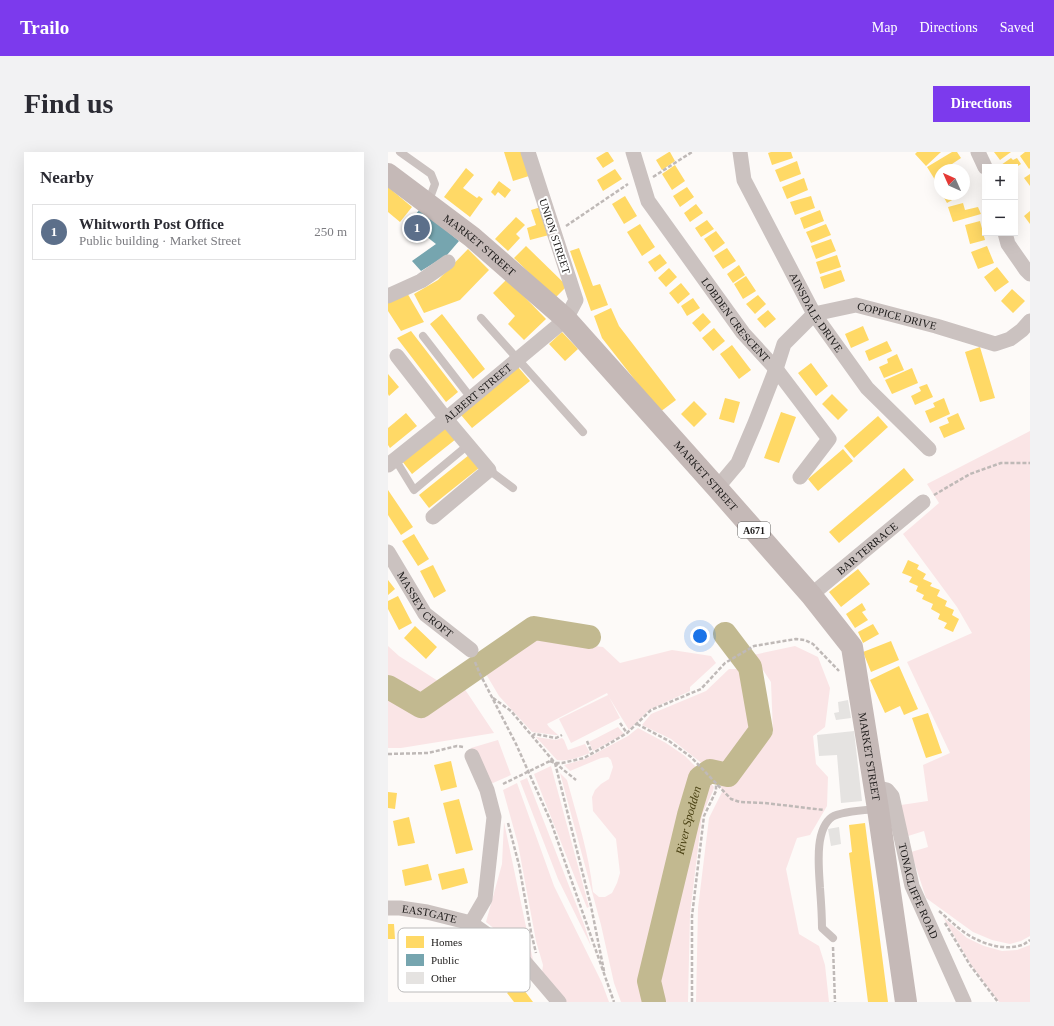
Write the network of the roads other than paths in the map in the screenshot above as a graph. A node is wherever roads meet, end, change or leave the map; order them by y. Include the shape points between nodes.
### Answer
1 (400, 152) edge
2 (528, 152) edge
3 (633, 152) edge
4 (740, 152) edge
5 (978, 152) edge
6 (984, 164) edge
7 (388, 174) edge
8 (428, 203) junction
9 (1006, 236) edge
10 (448, 262) dead end
11 (1030, 274) edge
12 (388, 296) edge
13 (814, 314) junction
14 (481, 318) dead end
15 (566, 319) junction
16 (1030, 321) edge
17 (423, 336) dead end
18 (397, 356) dead end
19 (517, 359) junction
20 (776, 369) junction
21 (471, 398) junction
22 (446, 419) junction
23 (583, 432) dead end
24 (468, 446) junction
25 (928, 450) dead end
26 (392, 462) edge
27 (489, 470) junction
28 (800, 477) dead end
29 (513, 488) dead end
30 (717, 488) junction
31 (923, 502) road end
32 (433, 517) dead end
33 (388, 552) edge
34 (811, 595) junction
35 (471, 650) dead end
36 (472, 756) road end
37 (874, 787) junction
38 (878, 809) junction
39 (388, 908) edge
40 (471, 923) junction
41 (478, 928) edge
42 (833, 938) road end
43 (530, 968) edge
44 (559, 1002) edge
45 (906, 1002) edge
46 (964, 1002) edge

1 - 8 lane via 431,174 435,184
2 - 15 street, UNION STREET via 576,300
3 - 20 street, LOBDEN CRESCENT via 648,200 743,333
4 - 13 street, AINSDALE DRIVE via 744,180
5 - 6 street
7 - 8 main road, MARKET STREET / A671
8 - 15 main road, MARKET STREET / A671 via 472,237
9 - 11 street via 1008,244
10 - 12 street via 421,281
13 - 16 street, COPPICE DRIVE via 856,305 995,344 1010,339
13 - 20 street via 784,344
13 - 25 street, AINSDALE DRIVE via 867,388
14 - 19 lane
15 - 19 street, ALBERT STREET
15 - 30 main road, MARKET STREET / A671
17 - 21 lane
18 - 22 street
19 - 21 street, ALBERT STREET
19 - 23 lane
20 - 28 street, LOBDEN CRESCENT via 829,439
20 - 30 street via 738,464
21 - 22 street, ALBERT STREET
22 - 24 street
22 - 26 street, ALBERT STREET
24 - 26 lane via 414,490
24 - 27 street
27 - 29 lane
27 - 32 street
30 - 34 main road, MARKET STREET / A671
31 - 34 street, BAR TERRACE
33 - 35 street, MASSEY CROFT via 426,614
34 - 37 main road, MARKET STREET / A671 via 852,646
36 - 40 street via 487,790 494,817 485,898
37 - 38 main road, MARKET STREET / A671
37 - 46 street, TONACLIFFE ROAD via 887,790 892,796 912,886
38 - 42 lane via 839,814 832,817 822,831 818,852 822,928
38 - 45 main road, MARKET STREET / A671
39 - 40 street, EASTGATE via 427,912
40 - 41 street, EASTGATE
43 - 44 street, EASTGATE

